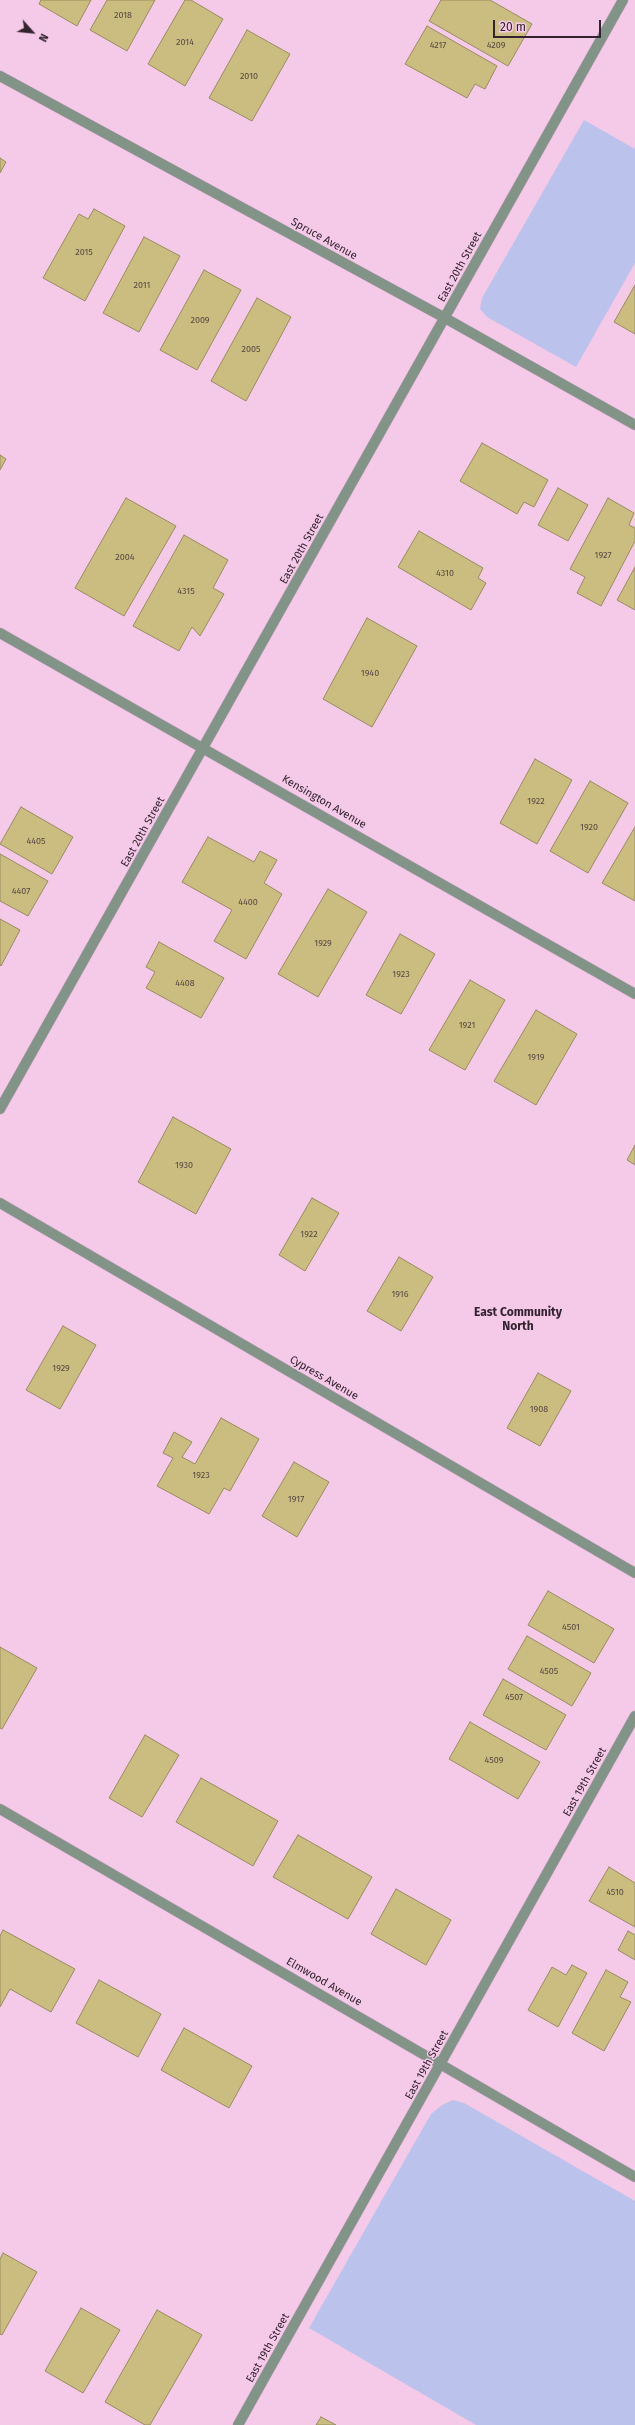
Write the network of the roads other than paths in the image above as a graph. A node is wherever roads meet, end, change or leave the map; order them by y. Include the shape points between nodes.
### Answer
1 (623, 0) edge
2 (0, 76) edge
3 (445, 318) junction
4 (635, 425) edge
5 (0, 633) edge
6 (204, 748) junction
7 (635, 994) edge
8 (0, 1109) edge
9 (0, 1203) edge
10 (635, 1573) edge
11 (635, 1716) edge
12 (0, 1809) edge
13 (441, 2064) junction
14 (635, 2177) edge
15 (238, 2425) edge

1 - 3 street, East 20th Street
2 - 3 street, Spruce Avenue
3 - 4 street, Spruce Avenue
3 - 6 street, East 20th Street
5 - 6 street, Kensington Avenue
6 - 7 street, Kensington Avenue
6 - 8 street, East 20th Street
9 - 10 street, Cypress Avenue
11 - 13 street, East 19th Street
12 - 13 street, Elmwood Avenue
13 - 14 street, Elmwood Avenue
13 - 15 street, East 19th Street

